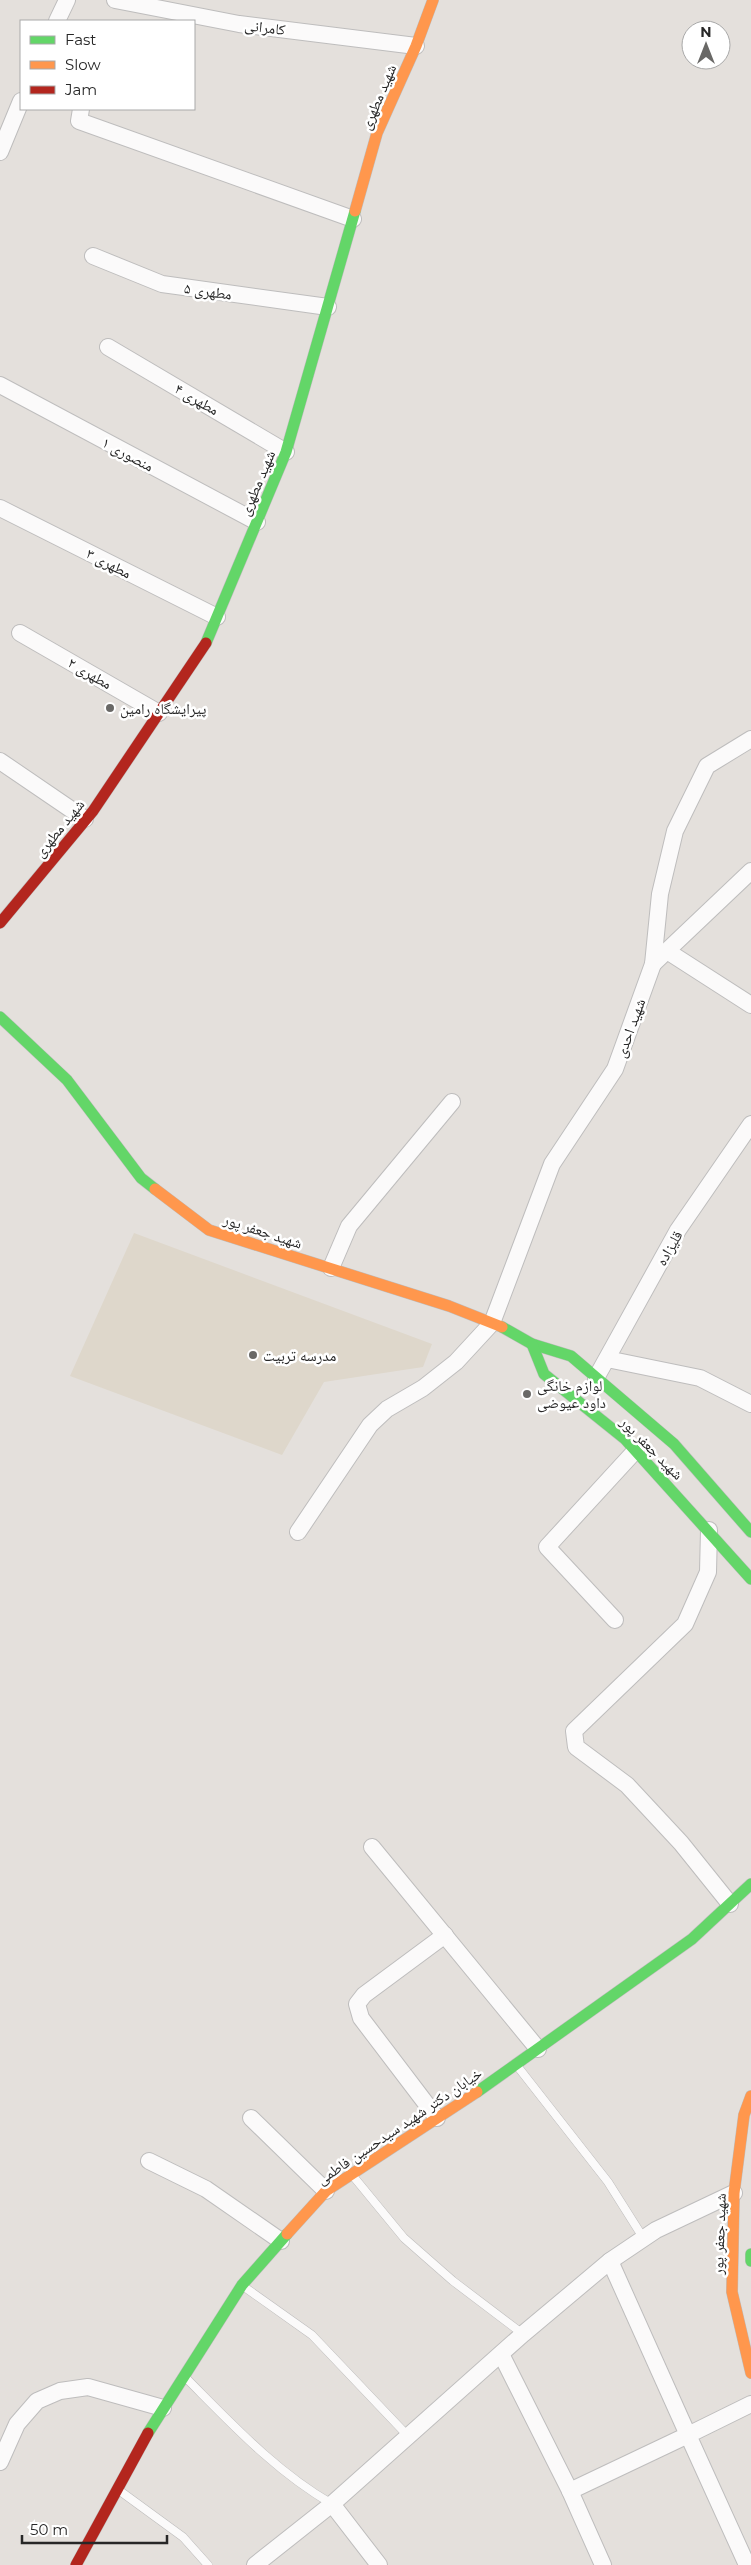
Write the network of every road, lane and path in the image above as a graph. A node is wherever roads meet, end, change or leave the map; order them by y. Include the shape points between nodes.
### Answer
1 (67, 0) edge
2 (115, 0) edge
3 (433, 0) edge
4 (57, 20) edge
5 (416, 46) junction
6 (20, 103) edge
7 (81, 110) edge
8 (0, 152) edge
9 (353, 219) junction
10 (93, 256) dead end
11 (328, 307) junction
12 (108, 347) dead end
13 (0, 385) edge
14 (286, 452) junction
15 (0, 508) edge
16 (257, 522) junction
17 (218, 617) junction
18 (20, 633) dead end
19 (159, 713) junction
20 (751, 739) edge
21 (0, 761) edge
22 (85, 819) junction
23 (751, 871) edge
24 (0, 923) edge
25 (667, 951) junction
26 (653, 964) junction
27 (751, 1004) edge
28 (0, 1017) edge
29 (452, 1102) dead end
30 (751, 1124) edge
31 (331, 1268) junction
32 (492, 1323) junction
33 (532, 1344) junction
34 (607, 1359) junction
35 (596, 1378) junction
36 (751, 1404) edge
37 (636, 1450) junction
38 (709, 1530) junction
39 (298, 1532) dead end
40 (751, 1532) edge
41 (751, 1579) edge
42 (615, 1620) dead end
43 (372, 1847) dead end
44 (751, 1884) edge
45 (730, 1904) junction
46 (445, 1935) junction
47 (538, 2049) junction
48 (516, 2066) junction
49 (751, 2096) edge
50 (251, 2118) dead end
51 (436, 2118) junction
52 (149, 2161) dead end
53 (352, 2174) junction
54 (326, 2191) junction
55 (734, 2193) junction
56 (645, 2240) junction
57 (281, 2241) junction
58 (751, 2254) edge
59 (610, 2261) junction
60 (751, 2262) edge
61 (242, 2285) junction
62 (522, 2334) junction
63 (501, 2354) junction
64 (751, 2374) edge
65 (184, 2375) junction
66 (751, 2404) edge
67 (163, 2408) junction
68 (688, 2435) junction
69 (408, 2436) junction
70 (0, 2462) edge
71 (117, 2489) junction
72 (570, 2491) junction
73 (332, 2504) junction
74 (76, 2565) edge
75 (208, 2565) edge
76 (255, 2565) edge
77 (379, 2565) edge
78 (603, 2565) edge
79 (747, 2565) edge

1 - 4 street
2 - 5 street, کامرانی via 239,24
3 - 5 street, شهید مطهری
5 - 9 street, شهید مطهری via 377,134
6 - 8 street
7 - 9 street via 79,121
9 - 11 street, شهید مطهری
10 - 11 street, مطهری ۵ via 162,284
11 - 14 street, شهید مطهری
12 - 14 street, مطهری ۴
13 - 16 street, منصوری ۱
14 - 16 street, شهید مطهری
15 - 17 street, مطهری ۳
16 - 17 street, شهید مطهری
17 - 19 street, شهید مطهری via 207,642
18 - 19 street, مطهری ۲
19 - 22 street, شهید مطهری
20 - 26 street, شهید احدی via 707,766 675,831 660,894
21 - 22 street
22 - 24 street, شهید مطهری
23 - 25 street
25 - 26 street
25 - 27 street
26 - 32 street, شهید احدی via 615,1069 552,1164
28 - 31 street, شهید جعفر پور via 67,1080 142,1178 209,1230
29 - 31 street via 348,1226
30 - 34 street, قلیزاده via 678,1230
31 - 32 street, شهید جعفر پور
32 - 33 street, شهید جعفر پور
32 - 39 street via 456,1362 370,1425
33 - 35 street, شهید جعفر پور via 571,1356
33 - 37 street, شهید جعفر پور via 544,1374
34 - 35 street, قلیزاده
34 - 36 street via 700,1378
35 - 40 street, شهید جعفر پور via 674,1444
37 - 38 street, شهید جعفر پور
37 - 42 street via 547,1547
38 - 41 street, شهید جعفر پور
38 - 45 street via 708,1572 685,1624 574,1730 576,1747 627,1785 681,1843
43 - 46 street
44 - 45 street, خیابان دکتر شهید سیدحسین فاطمی
45 - 47 street, خیابان دکتر شهید سیدحسین فاطمی via 692,1939
46 - 47 street
46 - 51 street via 364,1995 357,2004 361,2018
47 - 48 street, خیابان دکتر شهید سیدحسین فاطمی
48 - 51 street, خیابان دکتر شهید سیدحسین فاطمی
48 - 56 lane via 608,2182
49 - 55 street, شهید جعفر پور via 744,2115
50 - 54 street
51 - 53 street, خیابان دکتر شهید سیدحسین فاطمی
52 - 57 street via 206,2189
53 - 54 street, خیابان دکتر شهید سیدحسین فاطمی
53 - 62 lane via 404,2238
54 - 57 street, خیابان دکتر شهید سیدحسین فاطمی
55 - 56 street via 656,2230
55 - 64 street, شهید جعفر پور via 732,2292
56 - 59 street
57 - 61 street, خیابان دکتر شهید سیدحسین فاطمی
58 - 60 street
59 - 62 street
59 - 68 street
61 - 65 street, خیابان دکتر شهید سیدحسین فاطمی
61 - 69 lane via 312,2335
62 - 63 street
63 - 69 street
63 - 72 street
65 - 67 street, خیابان دکتر شهید سیدحسین فاطمی
65 - 73 lane via 264,2455
66 - 68 street
67 - 70 street via 88,2387 60,2391 37,2401 17,2424
67 - 71 street, خیابان دکتر شهید سیدحسین فاطمی
68 - 72 street
68 - 79 street
69 - 73 street
71 - 74 street, خیابان دکتر شهید سیدحسین فاطمی
71 - 75 lane via 183,2537
72 - 78 street
73 - 76 street
73 - 77 street

